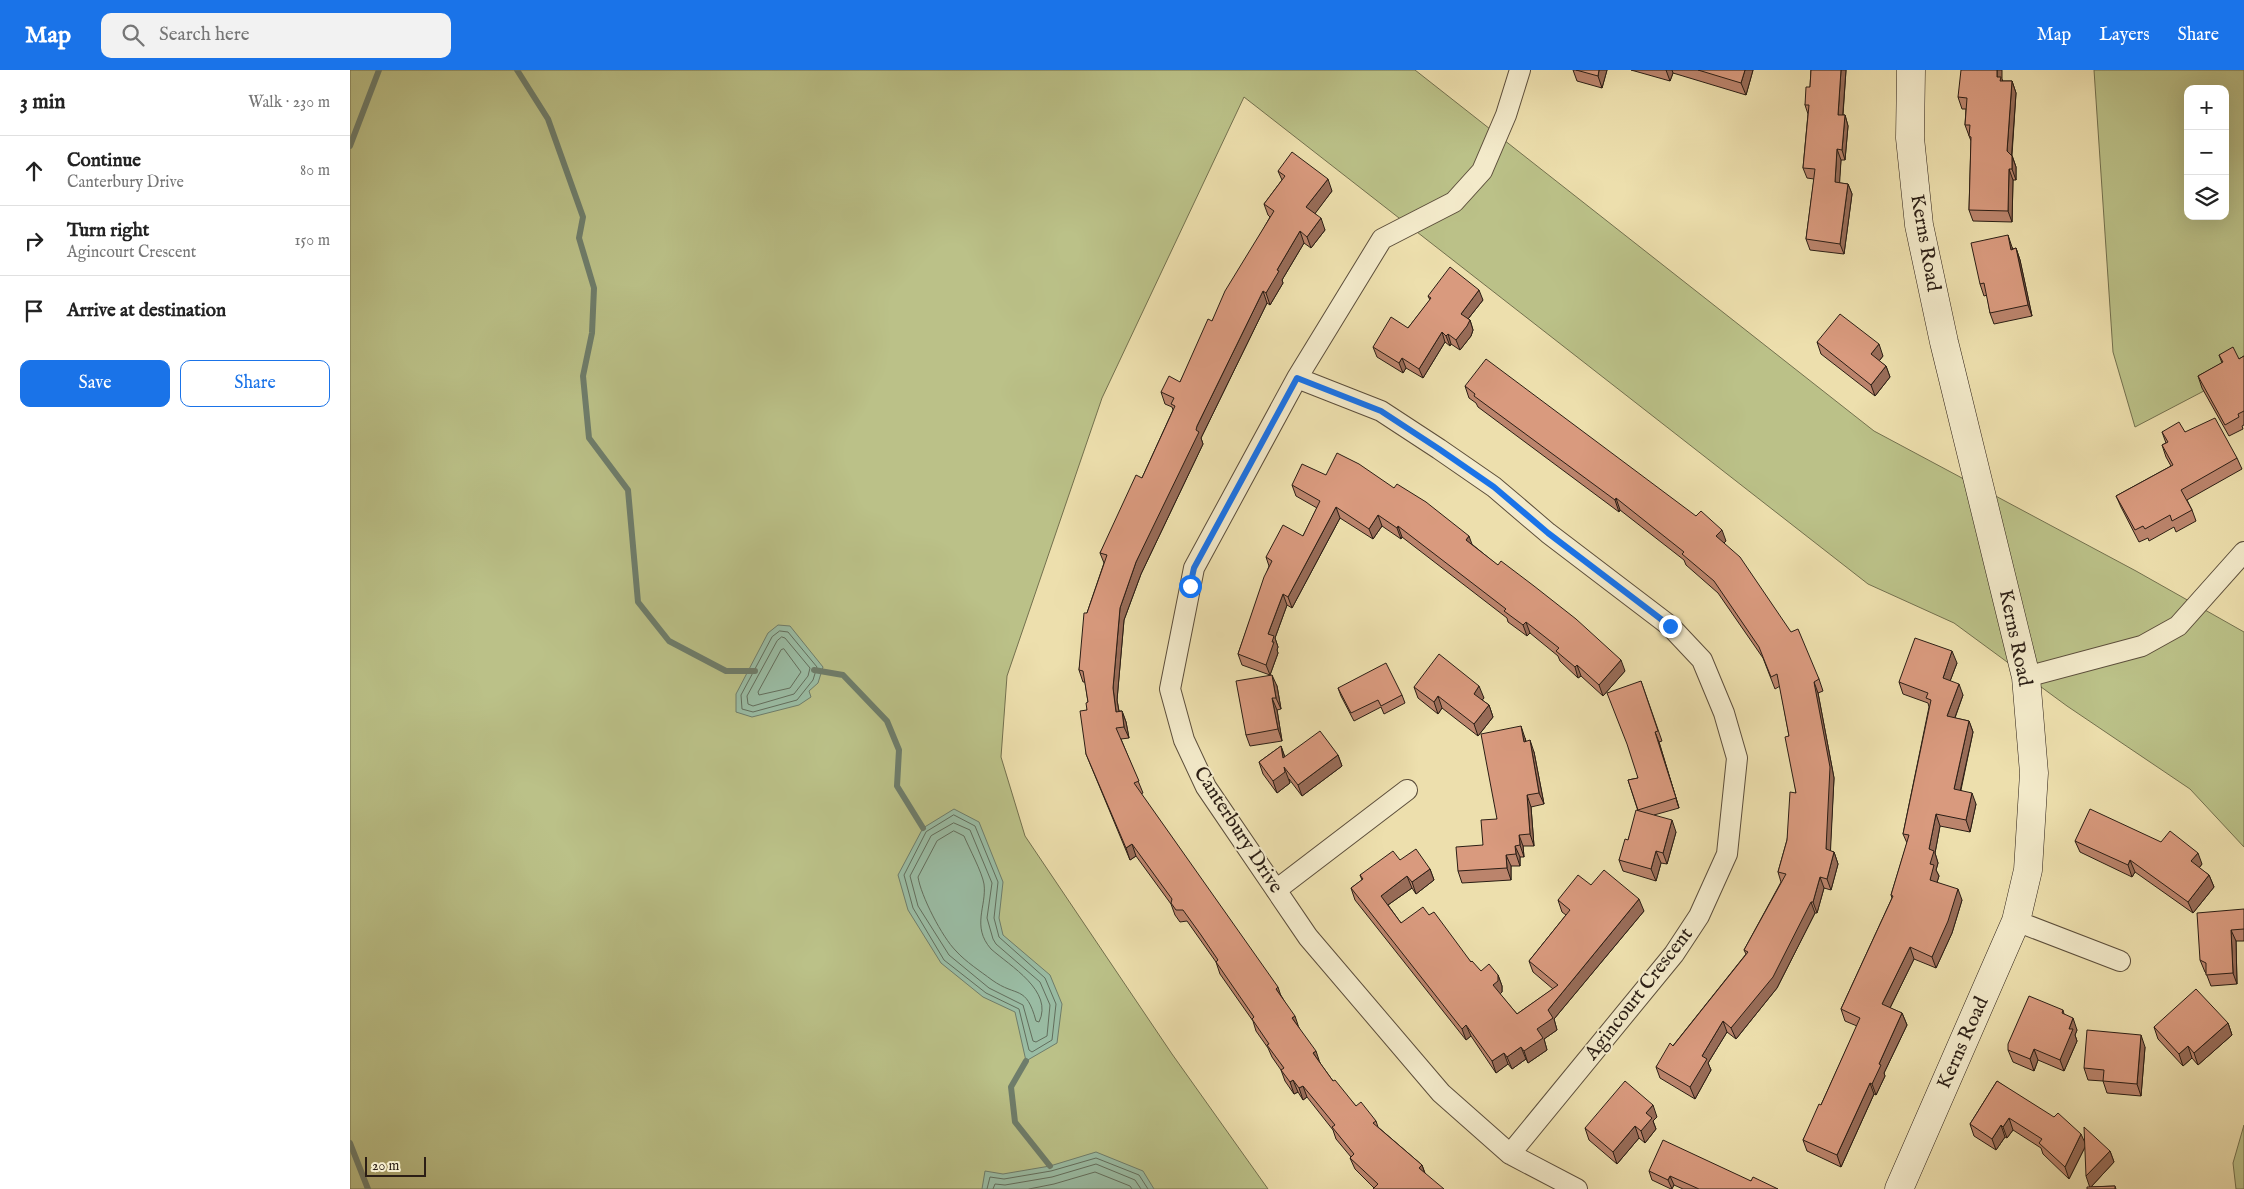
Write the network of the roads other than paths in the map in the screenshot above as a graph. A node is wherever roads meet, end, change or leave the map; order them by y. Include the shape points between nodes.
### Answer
1 (1520, 70) edge
2 (1911, 70) edge
3 (1297, 378) junction
4 (2244, 552) edge
5 (2026, 677) junction
6 (1407, 790) dead end
7 (1276, 890) junction
8 (2016, 921) junction
9 (2120, 960) dead end
10 (1510, 1154) junction
11 (1902, 1188) edge
12 (1577, 1189) edge

1 - 3 street, Canterbury Drive via 1506,115 1482,172 1454,202 1382,240
2 - 5 street, Kerns Road via 1910,138 1919,225 1946,352
3 - 7 street, Canterbury Drive via 1194,568 1170,689 1184,740 1206,787
3 - 10 street, Agincourt Crescent via 1381,411 1439,449 1494,487 1548,533 1670,626 1702,660 1724,713 1737,758 1727,854 1699,916 1674,954
4 - 5 street via 2178,626 2142,646
5 - 8 street, Kerns Road via 2034,772 2028,870
6 - 7 street
7 - 10 street, Canterbury Drive via 1308,936 1441,1093
8 - 9 street
8 - 11 street, Kerns Road
10 - 12 street, Canterbury Drive

